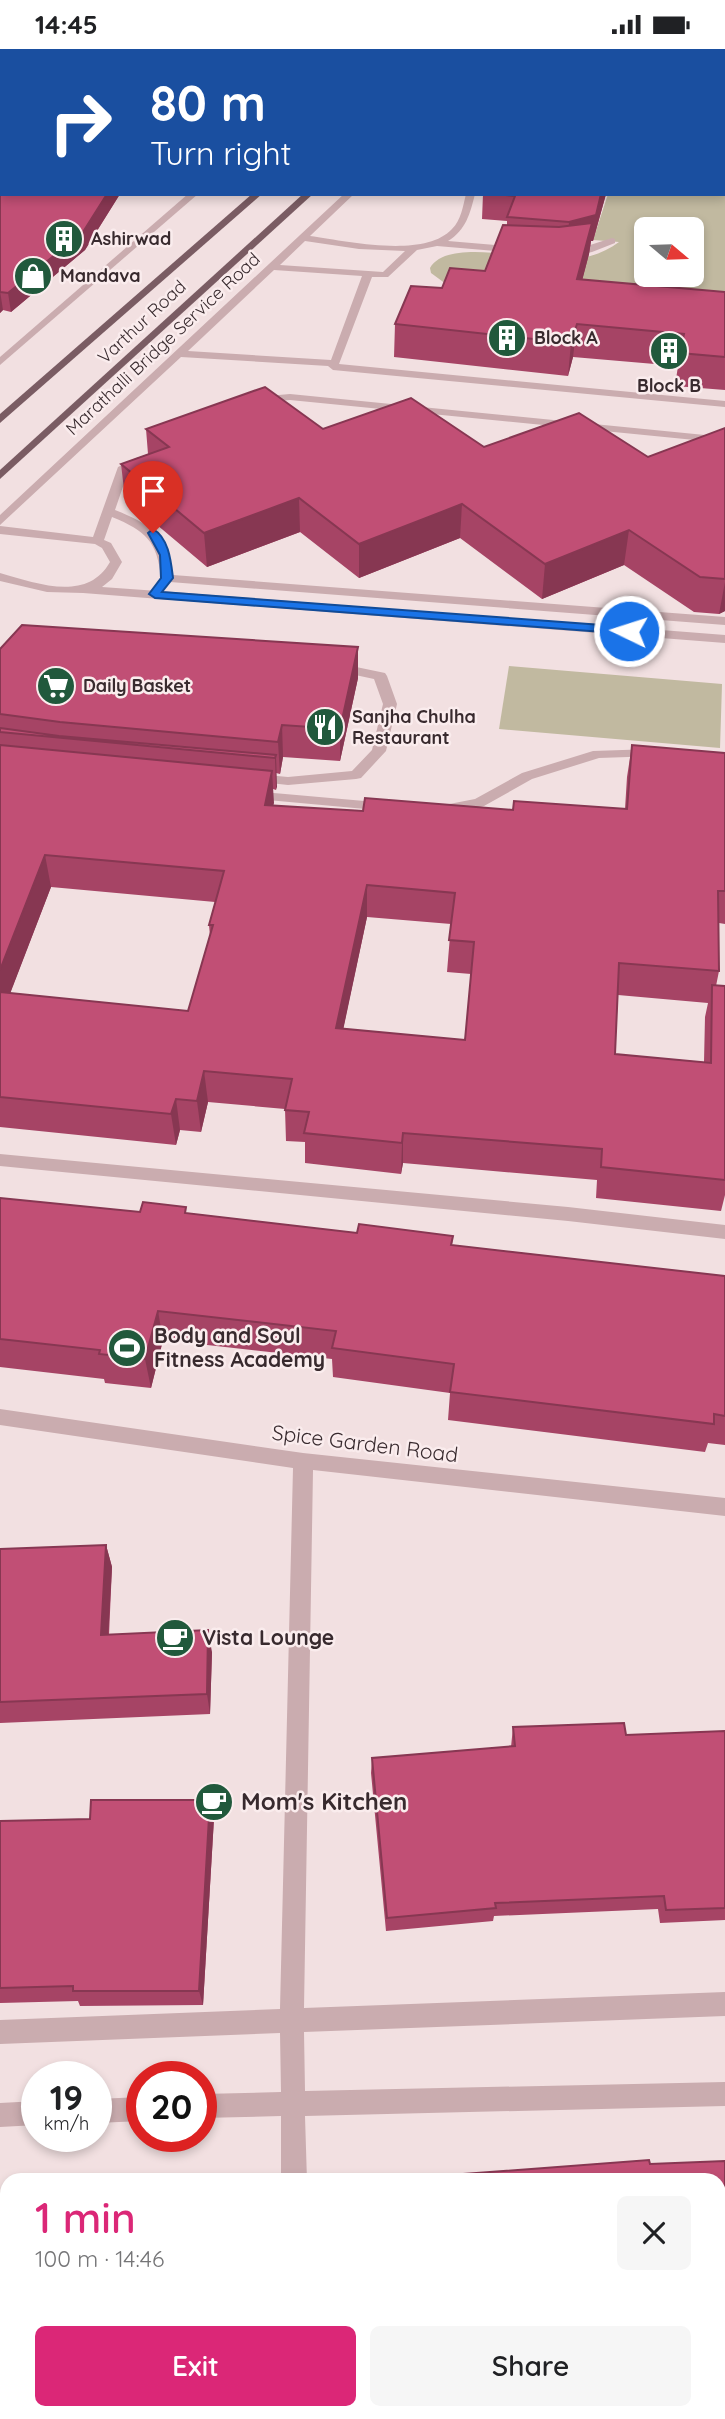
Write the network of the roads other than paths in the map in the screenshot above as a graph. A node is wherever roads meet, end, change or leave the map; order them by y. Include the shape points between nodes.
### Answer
1 (192, 196) edge
2 (256, 196) edge
3 (307, 196) edge
4 (348, 196) edge
5 (470, 196) edge
6 (302, 238) junction
7 (612, 241) dead end
8 (438, 243) junction
9 (412, 250) junction
10 (528, 251) edge
11 (554, 253) edge
12 (270, 267) junction
13 (368, 274) junction
14 (178, 354) junction
15 (0, 362) edge
16 (335, 363) junction
17 (725, 404) edge
18 (243, 407) edge
19 (0, 420) edge
20 (725, 440) edge
21 (153, 453) edge
22 (0, 476) edge
23 (110, 512) junction
24 (0, 521) edge
25 (0, 530) edge
26 (98, 541) junction
27 (0, 577) edge
28 (167, 578) junction
29 (81, 589) junction
30 (155, 594) junction
31 (725, 621) edge
32 (725, 639) edge
33 (323, 666) edge
34 (666, 753) edge
35 (246, 777) edge
36 (230, 793) edge
37 (404, 809) edge
38 (430, 811) edge
39 (0, 1160) edge
40 (725, 1232) edge
41 (0, 1417) edge
42 (303, 1461) junction
43 (725, 1507) edge
44 (725, 2004) edge
45 (292, 2020) junction
46 (0, 2032) edge
47 (725, 2094) edge
48 (294, 2103) junction
49 (217, 2105) edge
50 (21, 2114) edge
51 (0, 2115) edge
52 (294, 2173) edge

1 - 15 street
2 - 19 main road, Varthur Road
3 - 22 main road, Varthur Road
4 - 6 street, Marathalli Bridge Service Road
5 - 8 street via 453,235
6 - 9 street
6 - 12 street, Marathalli Bridge Service Road
7 - 11 street via 589,250
8 - 9 street
8 - 10 street
9 - 13 street via 385,275
12 - 13 street
12 - 14 street, Marathalli Bridge Service Road
13 - 16 street
14 - 16 street
14 - 24 street, Marathalli Bridge Service Road
16 - 17 street via 333,367 412,376
18 - 20 street via 254,400 290,397
21 - 23 street via 124,467
23 - 26 street
23 - 28 street via 153,533 165,555
25 - 26 street
26 - 29 street via 114,554 114,570
27 - 29 street via 53,591
28 - 30 street
28 - 31 street
29 - 30 street
30 - 32 street
33 - 35 street via 380,676 390,704 379,751 356,775 288,781
34 - 38 street via 598,754 527,776 479,803
36 - 37 street
39 - 40 street
41 - 42 street, Spice Garden Road
42 - 43 street, Spice Garden Road
42 - 45 street
44 - 45 street
45 - 46 street
45 - 48 street
47 - 48 street
48 - 49 street
48 - 52 street
50 - 51 street

